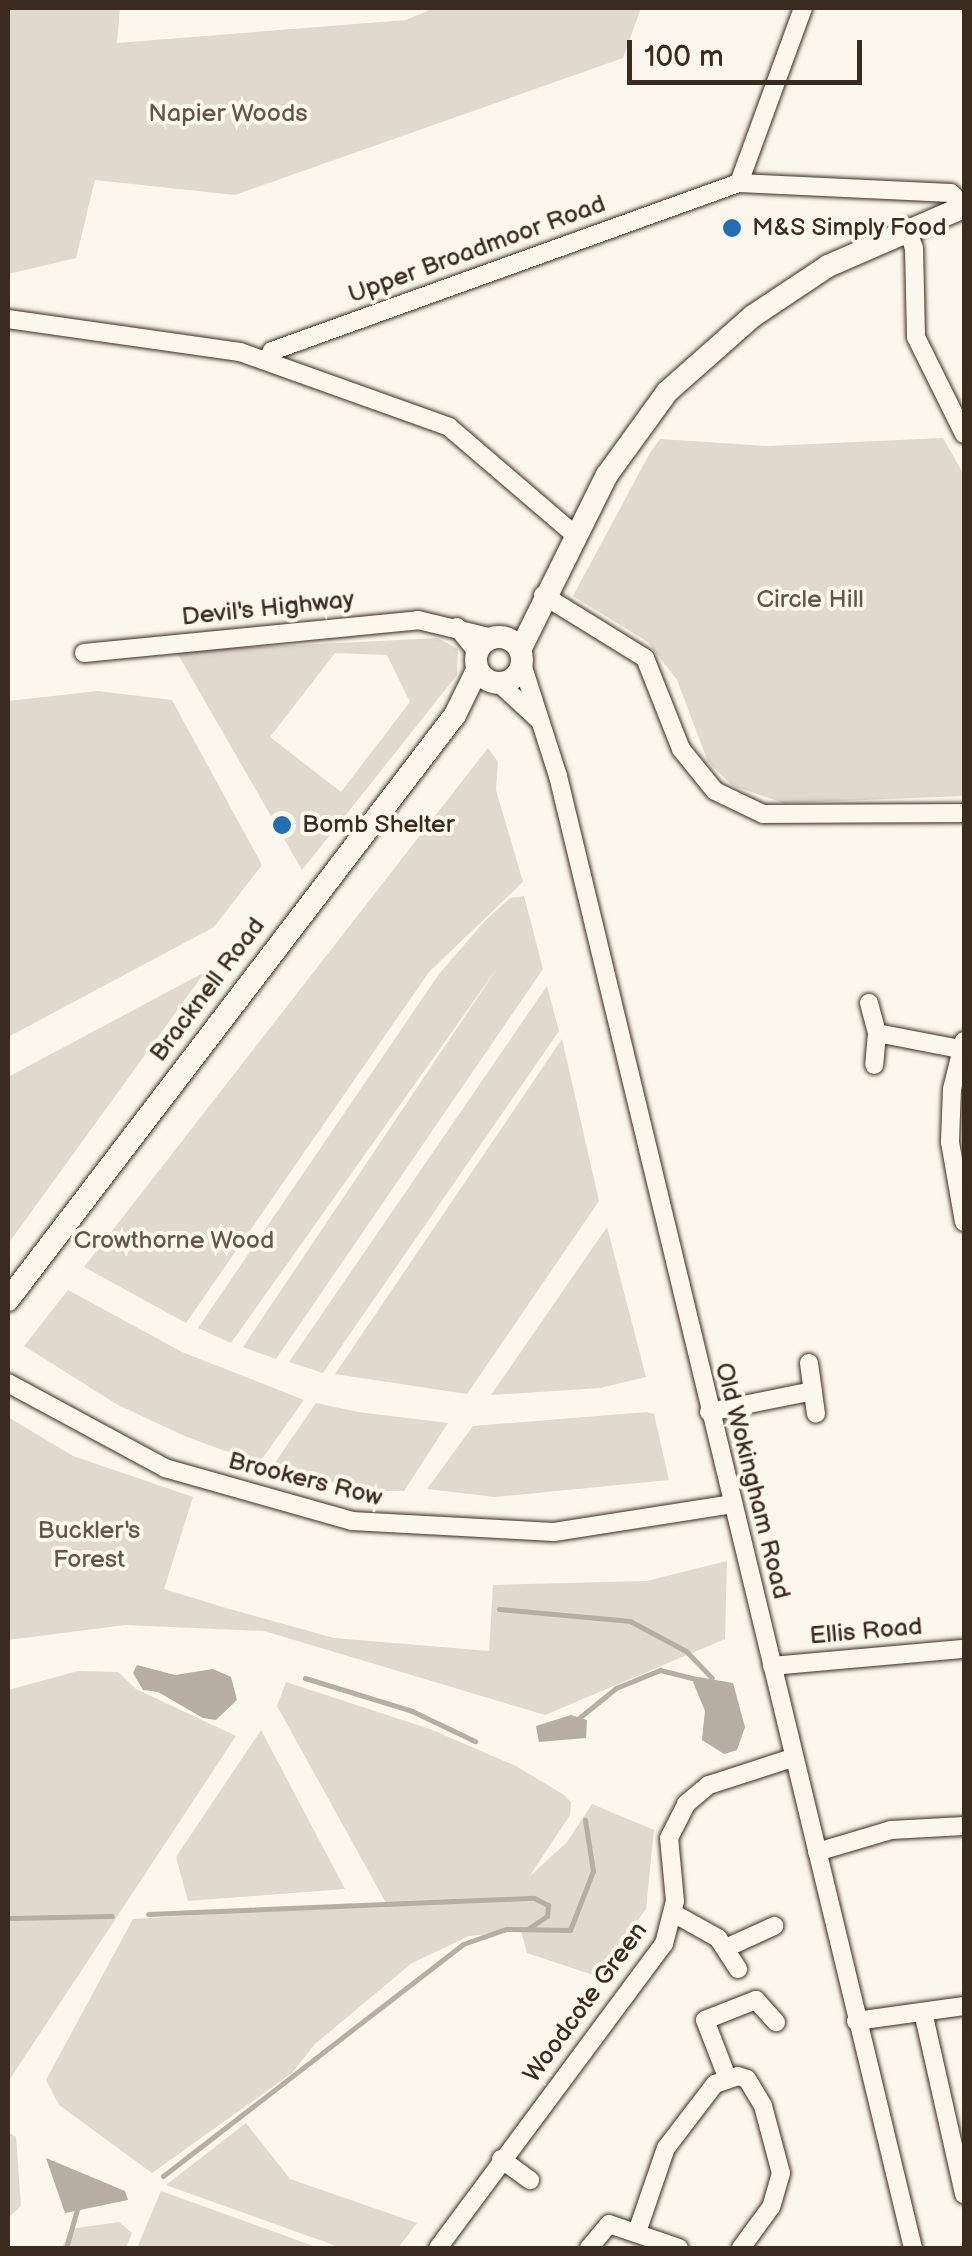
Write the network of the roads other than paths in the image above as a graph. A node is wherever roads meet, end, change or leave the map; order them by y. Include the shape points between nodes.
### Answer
1 (803, 8) edge
2 (739, 183) junction
3 (964, 207) edge
4 (907, 227) junction
5 (8, 318) edge
6 (267, 360) junction
7 (964, 434) edge
8 (576, 536) junction
9 (542, 598) junction
10 (84, 652) dead end
11 (498, 660) junction
12 (543, 725) junction
13 (964, 813) edge
14 (869, 1004) dead end
15 (878, 1033) junction
16 (962, 1045) edge
17 (874, 1065) dead end
18 (964, 1222) edge
19 (8, 1300) edge
20 (809, 1363) dead end
21 (8, 1383) edge
22 (812, 1391) junction
23 (709, 1412) junction
24 (816, 1414) dead end
25 (732, 1504) junction
26 (964, 1649) edge
27 (772, 1666) junction
28 (792, 1758) junction
29 (964, 1826) edge
30 (817, 1852) junction
31 (673, 1914) junction
32 (774, 1926) dead end
33 (728, 1948) junction
34 (738, 1970) dead end
35 (964, 2006) edge
36 (923, 2012) junction
37 (856, 2021) junction
38 (776, 2022) dead end
39 (727, 2077) junction
40 (501, 2159) junction
41 (530, 2180) dead end
42 (964, 2194) edge
43 (638, 2232) junction
44 (438, 2248) edge
45 (590, 2248) edge
46 (678, 2248) edge
47 (741, 2248) edge
48 (913, 2248) edge

1 - 2 street
2 - 3 street, Upper Broadmoor Road via 951,193
2 - 6 street, Upper Broadmoor Road via 272,351
3 - 4 main road, Bracknell Road
4 - 7 street via 916,337
4 - 8 main road, Bracknell Road via 828,266 704,357 629,436
5 - 6 street
6 - 8 street via 450,427
8 - 9 main road, Bracknell Road
9 - 11 main road, Bracknell Road
9 - 13 street via 645,658 681,748 714,791 763,814
10 - 11 street, Devil's Highway via 418,620 457,626
11 - 12 street, Old Wokingham Road
11 - 12 street
11 - 19 main road, Bracknell Road
12 - 23 street, Old Wokingham Road
14 - 15 street
15 - 16 street
15 - 17 street
16 - 18 street via 950,1142
20 - 22 street
21 - 25 street, Brookers Row via 164,1468 352,1521 554,1532
22 - 23 street
22 - 24 street
23 - 25 street, Old Wokingham Road
25 - 27 street, Old Wokingham Road
26 - 27 street, Ellis Road
27 - 28 street, Old Wokingham Road
28 - 30 street, Old Wokingham Road
28 - 31 street, Woodcote Green via 709,1785 686,1804 670,1838
29 - 30 street via 891,1830
30 - 37 street, Old Wokingham Road
31 - 33 street
31 - 40 street, Woodcote Green via 653,1960
32 - 33 street
33 - 34 street
35 - 36 street
36 - 37 street
36 - 42 street
37 - 48 street, Old Wokingham Road
38 - 39 street via 756,2000 705,2020
39 - 43 street via 666,2148
39 - 47 street via 747,2078 763,2106 780,2173 771,2208
40 - 41 street
40 - 44 street, Woodcote Green
43 - 45 street via 603,2226
43 - 46 street

